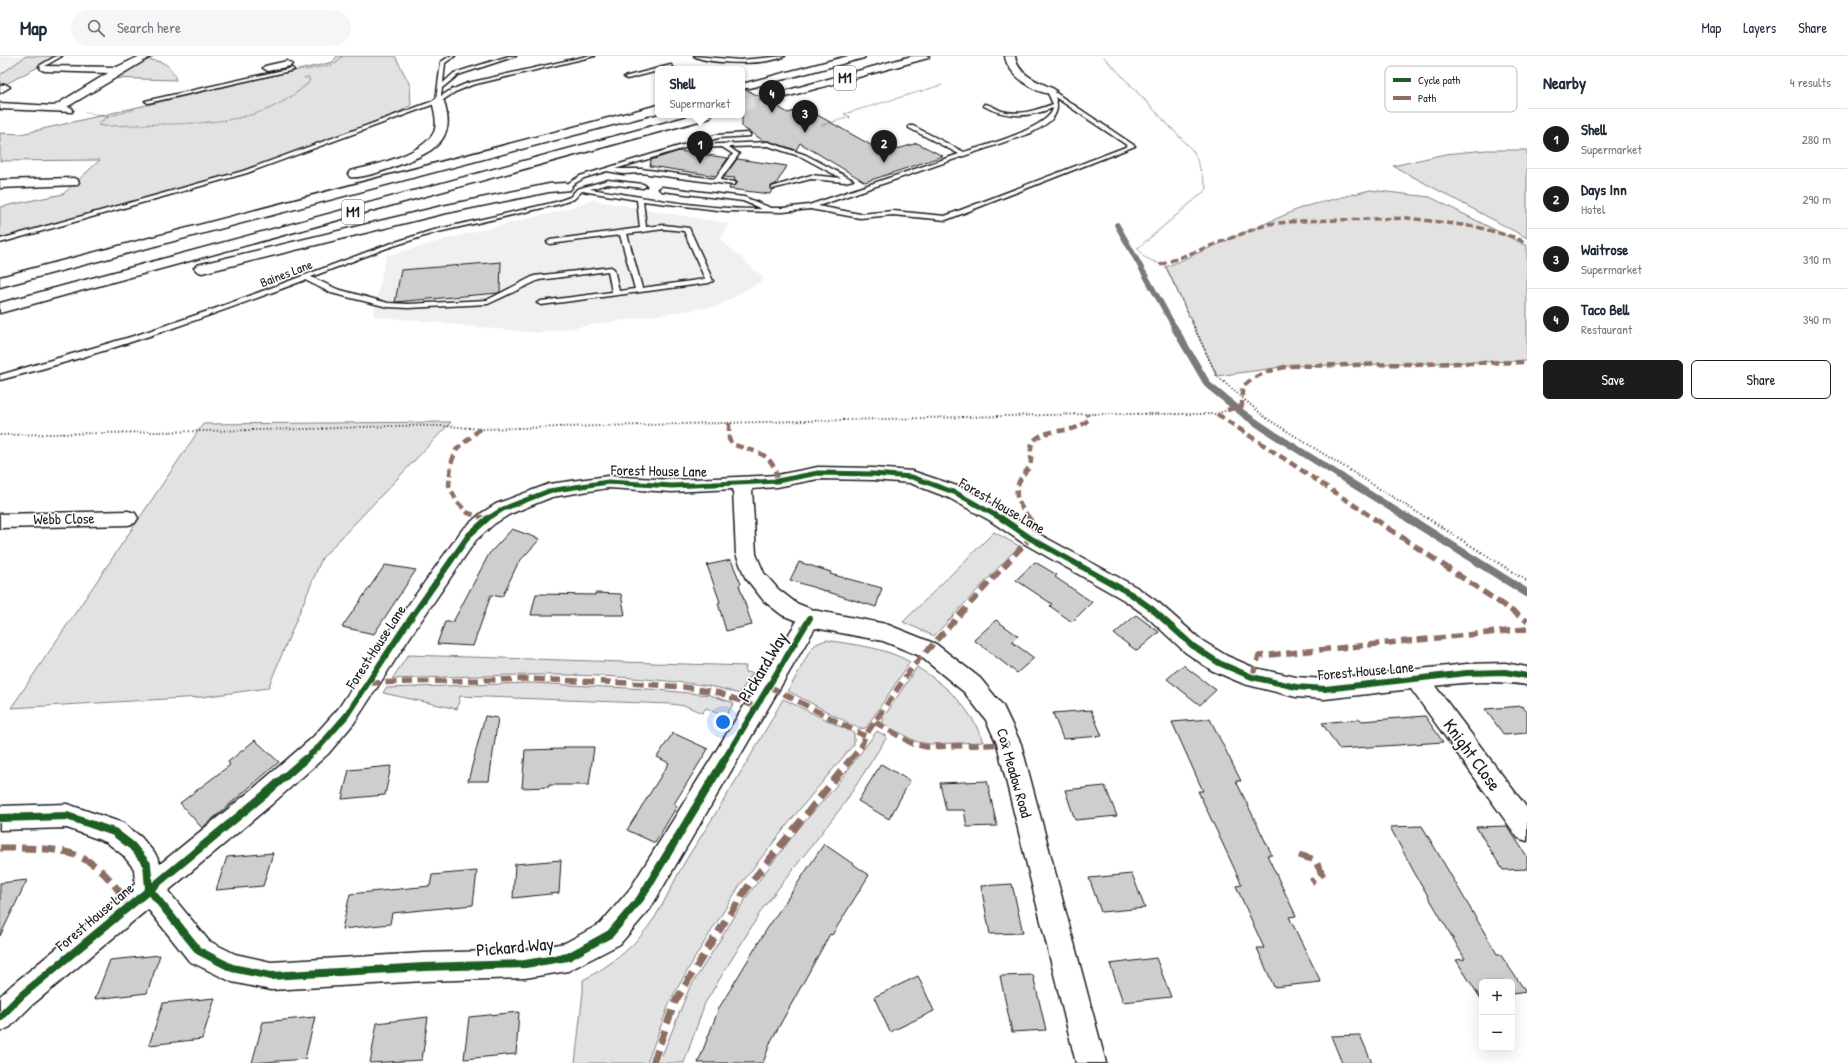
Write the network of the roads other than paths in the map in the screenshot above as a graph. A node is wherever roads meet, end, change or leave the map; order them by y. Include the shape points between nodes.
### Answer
1 (60, 56) edge
2 (147, 56) edge
3 (453, 56) edge
4 (514, 56) edge
5 (593, 56) edge
6 (696, 56) edge
7 (783, 56) edge
8 (860, 56) edge
9 (924, 56) edge
10 (1010, 56) edge
11 (573, 60) junction
12 (72, 61) dead end
13 (286, 63) edge
14 (578, 64) dead end
15 (45, 68) joint
16 (60, 68) junction
17 (268, 68) dead end
18 (119, 70) junction
19 (655, 70) edge
20 (626, 76) dead end
21 (746, 86) tunnel mouth
22 (1050, 91) junction
23 (439, 95) junction
24 (767, 99) tunnel mouth
25 (148, 101) dead end
26 (986, 105) dead end
27 (1056, 105) junction
28 (0, 106) edge
29 (56, 109) junction
30 (78, 110) road end
31 (655, 110) edge
32 (695, 118) edge
33 (911, 128) dead end
34 (748, 135) dead end
35 (723, 145) junction
36 (685, 146) junction
37 (963, 154) junction
38 (605, 170) junction
39 (716, 180) junction
40 (850, 180) junction
41 (73, 182) dead end
42 (733, 182) dead end
43 (50, 183) junction
44 (0, 184) edge
45 (643, 186) dead end
46 (572, 188) junction
47 (774, 188) dead end
48 (863, 188) junction
49 (662, 189) dead end
50 (35, 197) dead end
51 (640, 198) junction
52 (810, 207) junction
53 (773, 212) junction
54 (643, 230) junction
55 (623, 232) junction
56 (0, 241) edge
57 (550, 242) dead end
58 (192, 271) dead end
59 (307, 278) junction
60 (0, 282) edge
61 (130, 287) dead end
62 (640, 290) junction
63 (616, 293) junction
64 (541, 303) dead end
65 (0, 308) edge
66 (0, 321) edge
67 (0, 378) edge
68 (742, 482) junction
69 (128, 518) dead end
70 (2, 523) edge
71 (810, 618) junction
72 (1527, 676) edge
73 (1417, 680) junction
74 (0, 818) edge
75 (1527, 829) edge
76 (149, 889) junction
77 (0, 1017) edge
78 (1091, 1063) edge

1 - 15 lane via 41,66
2 - 18 street
3 - 23 lane via 443,62
4 - 23 lane via 456,74
5 - 11 lane
6 - 7 lane via 710,60 745,62
8 - 21 highway, M1
9 - 24 highway, M1
10 - 22 highway via 1009,61 1014,70
11 - 14 lane
11 - 23 lane via 501,79 470,84
12 - 16 street
13 - 17 street
13 - 25 lane
15 - 16 street
16 - 18 street
18 - 29 street
19 - 20 lane
22 - 27 lane
22 - 52 lane via 1132,146 946,218 893,213 860,216
23 - 56 lane via 245,172
23 - 60 highway via 442,124 439,134 429,145 411,156
26 - 27 lane via 1001,112 1021,115
27 - 37 lane via 1055,112 1040,126
28 - 29 street
29 - 30 street
31 - 60 highway, M1
32 - 65 highway, M1
33 - 37 lane
34 - 36 lane via 718,136
35 - 36 lane
35 - 39 lane via 736,154
35 - 40 lane via 768,144 804,156
36 - 38 lane
37 - 48 lane
38 - 39 lane via 641,171
38 - 46 lane via 582,177
39 - 42 lane
40 - 47 lane via 811,176
40 - 48 lane
41 - 43 street
43 - 44 street
43 - 50 street
45 - 46 lane via 608,182
46 - 51 lane
46 - 58 highway via 549,188 442,210
46 - 59 lane, Baines Lane via 572,198 558,203 432,232 385,247
48 - 52 lane
49 - 53 lane via 744,199
51 - 53 lane via 706,207
51 - 54 lane
52 - 53 lane
54 - 55 lane
54 - 62 lane via 664,227 687,229 709,281
55 - 57 lane
55 - 62 lane
59 - 63 lane via 334,291 388,304 408,306 488,302 537,278 611,269
59 - 67 lane, Baines Lane via 217,312
61 - 66 highway
62 - 63 lane
63 - 64 lane
68 - 71 street, Cox Meadow Road via 746,554 755,577 771,595 789,609
68 - 73 street, Forest House Lane via 777,481 818,474 912,477 956,493 1131,594 1152,609 1192,646 1219,663 1252,677 1296,687 1325,689
68 - 76 street, Forest House Lane via 672,486 608,482 549,491 503,509 469,535 346,716 320,746
69 - 70 street, Webb Close
71 - 76 street, Pickard Way via 640,899 610,934 568,957 525,964 271,976 232,968 199,951
71 - 78 street, Cox Meadow Road via 886,633 928,650 972,685 995,713 1009,744
72 - 73 street, Forest House Lane via 1505,672 1467,673
73 - 75 street, Knight Close
74 - 76 street via 67,816 114,832 132,846 147,864
76 - 77 street, Forest House Lane via 22,995

